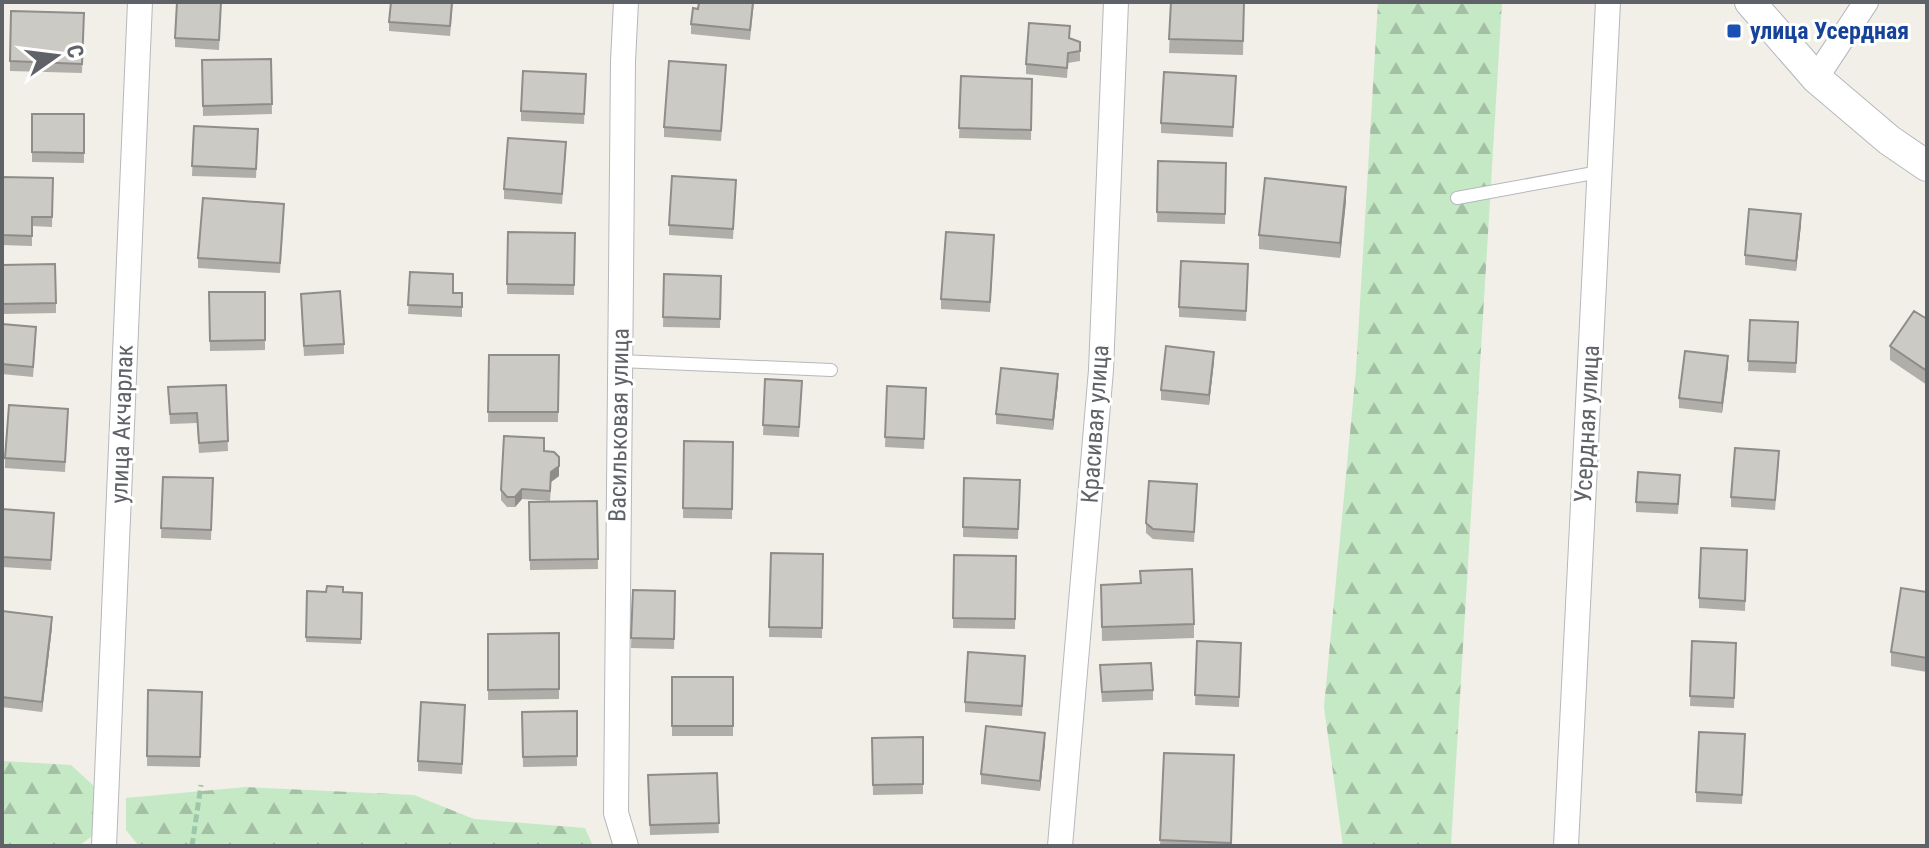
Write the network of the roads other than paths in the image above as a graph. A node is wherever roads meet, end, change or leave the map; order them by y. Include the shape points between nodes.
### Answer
1 (140, 2) edge
2 (626, 2) edge
3 (1116, 2) edge
4 (1608, 2) edge
5 (1750, 2) edge
6 (1866, 2) edge
7 (1816, 78) junction
8 (1927, 166) edge
9 (1599, 172) junction
10 (1457, 198) dead end
11 (620, 361) junction
12 (831, 370) dead end
13 (104, 846) edge
14 (626, 846) edge
15 (1060, 846) edge
16 (1566, 846) edge

1 - 13 street, улица Акчарлак
2 - 11 street, Васильковая улица
3 - 15 street, Красивая улица via 1101,370
4 - 9 street, Усердная улица
5 - 7 street
6 - 7 street
7 - 8 street
9 - 10 lane
9 - 16 street, Усердная улица
11 - 12 lane
11 - 14 street, Васильковая улица via 616,813

